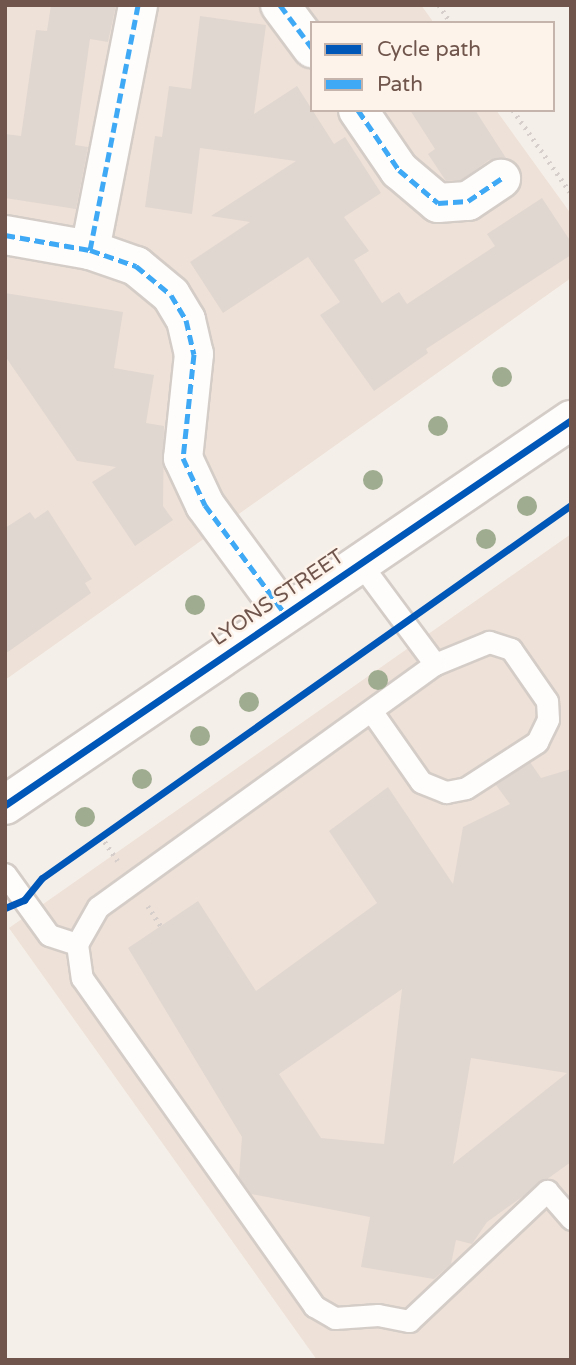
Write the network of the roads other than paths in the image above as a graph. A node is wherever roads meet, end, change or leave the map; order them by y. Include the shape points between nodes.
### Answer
1 (138, 5) edge
2 (281, 5) edge
3 (310, 45) edge
4 (359, 112) edge
5 (500, 179) dead end
6 (5, 235) edge
7 (90, 250) junction
8 (571, 420) edge
9 (360, 563) junction
10 (285, 614) junction
11 (435, 664) junction
12 (372, 712) junction
13 (5, 805) edge
14 (5, 874) edge
15 (77, 944) junction
16 (571, 1219) edge

1 - 7 street
2 - 3 street
4 - 5 street via 399,170 438,203 468,201
6 - 7 street
7 - 10 street via 136,267 172,295 186,320 194,355 183,458 205,505
8 - 9 street, LYONS STREET
9 - 10 street, LYONS STREET
9 - 11 lane
10 - 13 street, LYONS STREET
11 - 12 lane
11 - 12 lane via 489,642 512,649 547,701 548,719 537,742 466,789 446,792 421,782
12 - 15 lane via 98,907
14 - 15 lane via 49,935
15 - 16 lane via 82,978 314,1306 335,1318 378,1315 409,1321 547,1191

